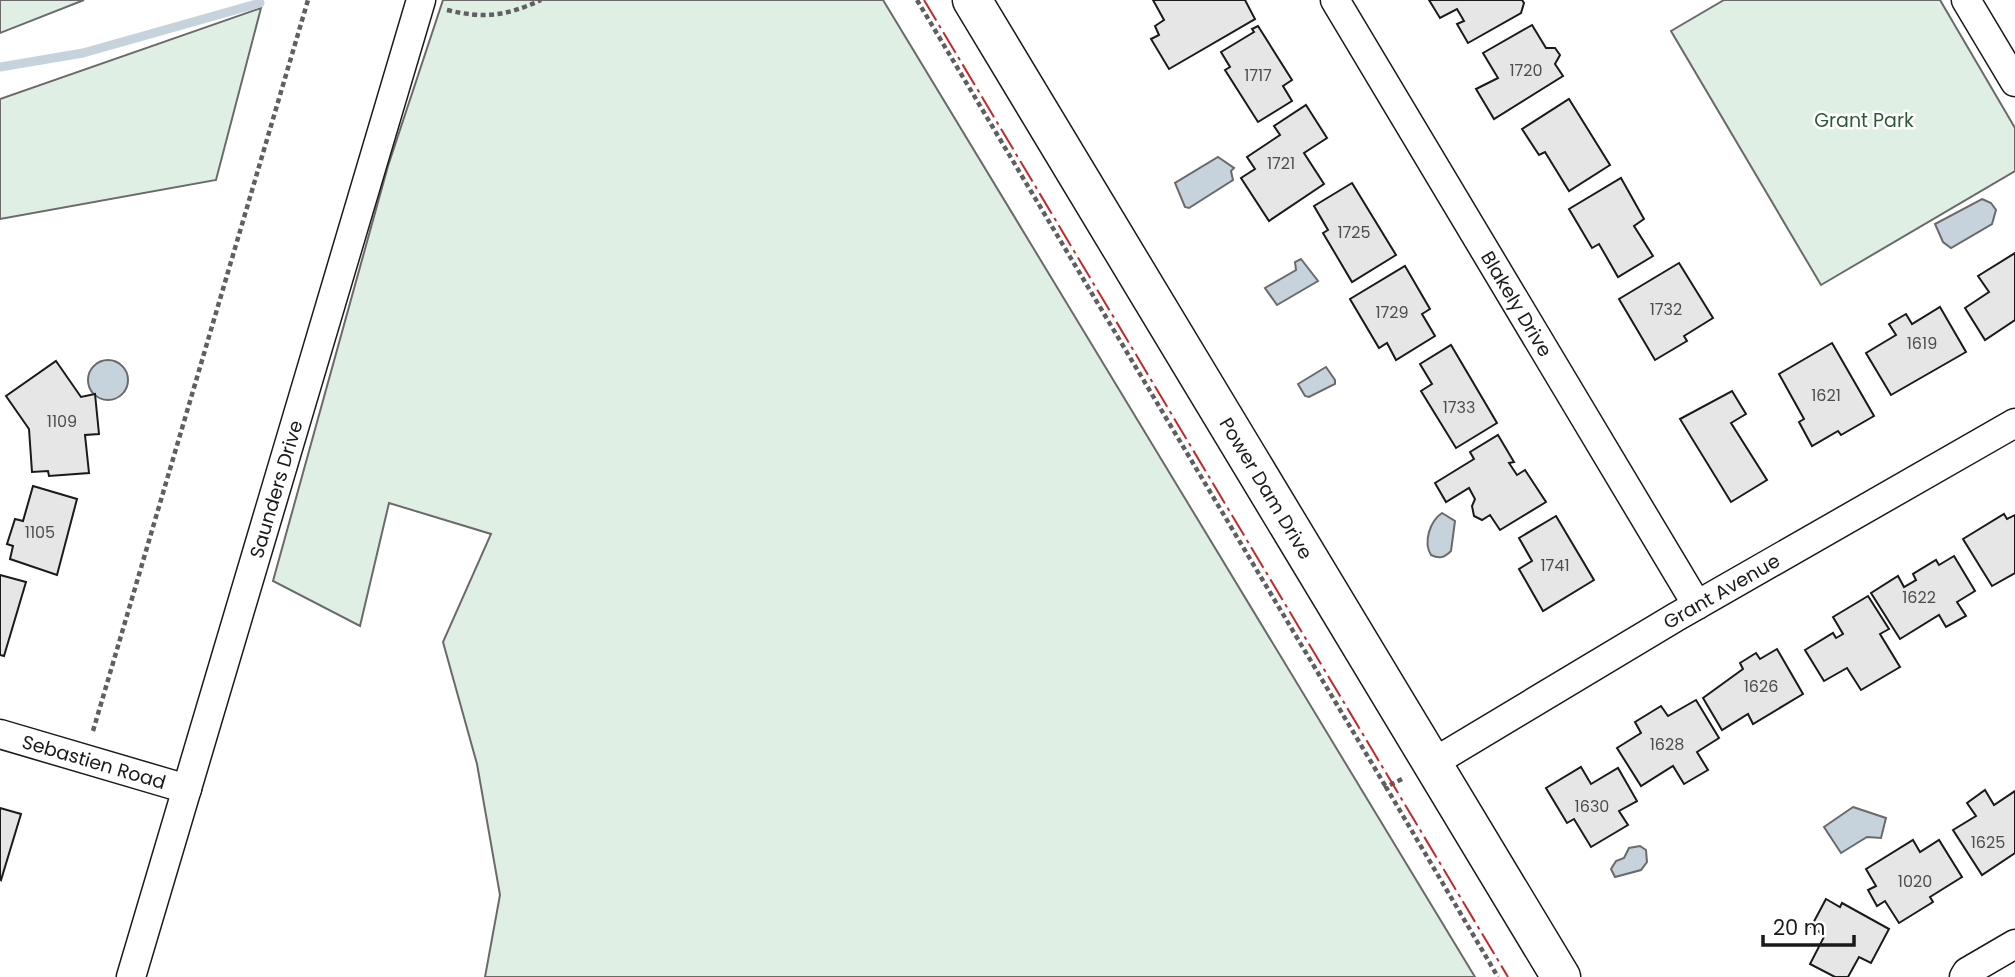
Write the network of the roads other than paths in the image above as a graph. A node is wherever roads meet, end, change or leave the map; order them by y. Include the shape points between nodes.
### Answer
1 (972, 0) edge
2 (1335, 0) edge
3 (1966, 0) edge
4 (421, 2) edge
5 (2015, 82) edge
6 (2015, 422) edge
7 (1698, 605) junction
8 (0, 734) edge
9 (1431, 764) junction
10 (187, 789) junction
11 (2015, 944) edge
12 (131, 977) edge
13 (1561, 977) edge
14 (1964, 977) edge

1 - 9 main road, Power Dam Drive
2 - 7 street, Blakely Drive
3 - 5 street
4 - 10 street, Saunders Drive
6 - 7 street, Grant Avenue
7 - 9 street, Grant Avenue
8 - 10 street, Sebastien Road
9 - 13 main road, Power Dam Drive
10 - 12 street, Saunders Drive
11 - 14 street

